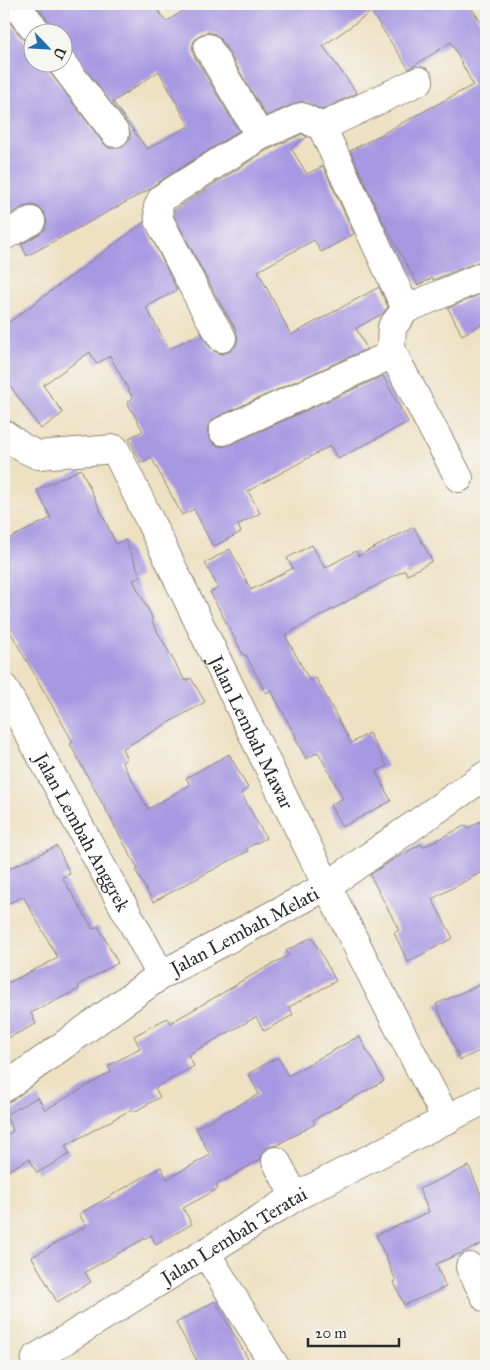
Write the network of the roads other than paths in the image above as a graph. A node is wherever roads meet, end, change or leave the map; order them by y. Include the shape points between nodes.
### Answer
1 (15, 4) edge
2 (29, 22) edge
3 (208, 48) dead end
4 (69, 72) edge
5 (419, 81) dead end
6 (322, 127) junction
7 (115, 132) dead end
8 (260, 136) junction
9 (31, 221) dead end
10 (4, 236) edge
11 (486, 275) edge
12 (406, 309) junction
13 (222, 338) dead end
14 (393, 354) junction
15 (223, 431) dead end
16 (4, 434) edge
17 (459, 478) dead end
18 (4, 688) edge
19 (486, 775) edge
20 (327, 886) junction
21 (161, 975) junction
22 (4, 1088) edge
23 (486, 1099) edge
24 (447, 1120) junction
25 (276, 1161) dead end
26 (295, 1197) junction
27 (206, 1253) junction
28 (470, 1267) dead end
29 (486, 1298) edge
30 (35, 1366) edge
31 (275, 1366) edge

1 - 2 street
3 - 8 street
4 - 7 street
5 - 6 street
6 - 8 street via 302,117
6 - 12 street
8 - 13 street via 162,198 158,207 159,220
9 - 10 street
11 - 12 street
12 - 14 street via 392,327
14 - 15 street
14 - 17 street
16 - 20 street, Jalan Lembah Mawar via 38,455 115,449
18 - 21 street, Jalan Lembah Anggrek
19 - 20 street, Jalan Lembah Melati
20 - 21 street, Jalan Lembah Melati
20 - 24 street, Jalan Lembah Mawar
21 - 22 street, Jalan Lembah Melati
23 - 24 street, Jalan Lembah Teratai
24 - 26 street, Jalan Lembah Teratai
25 - 26 street
26 - 27 street, Jalan Lembah Teratai
27 - 30 street, Jalan Lembah Teratai via 36,1358
27 - 31 street
28 - 29 street

